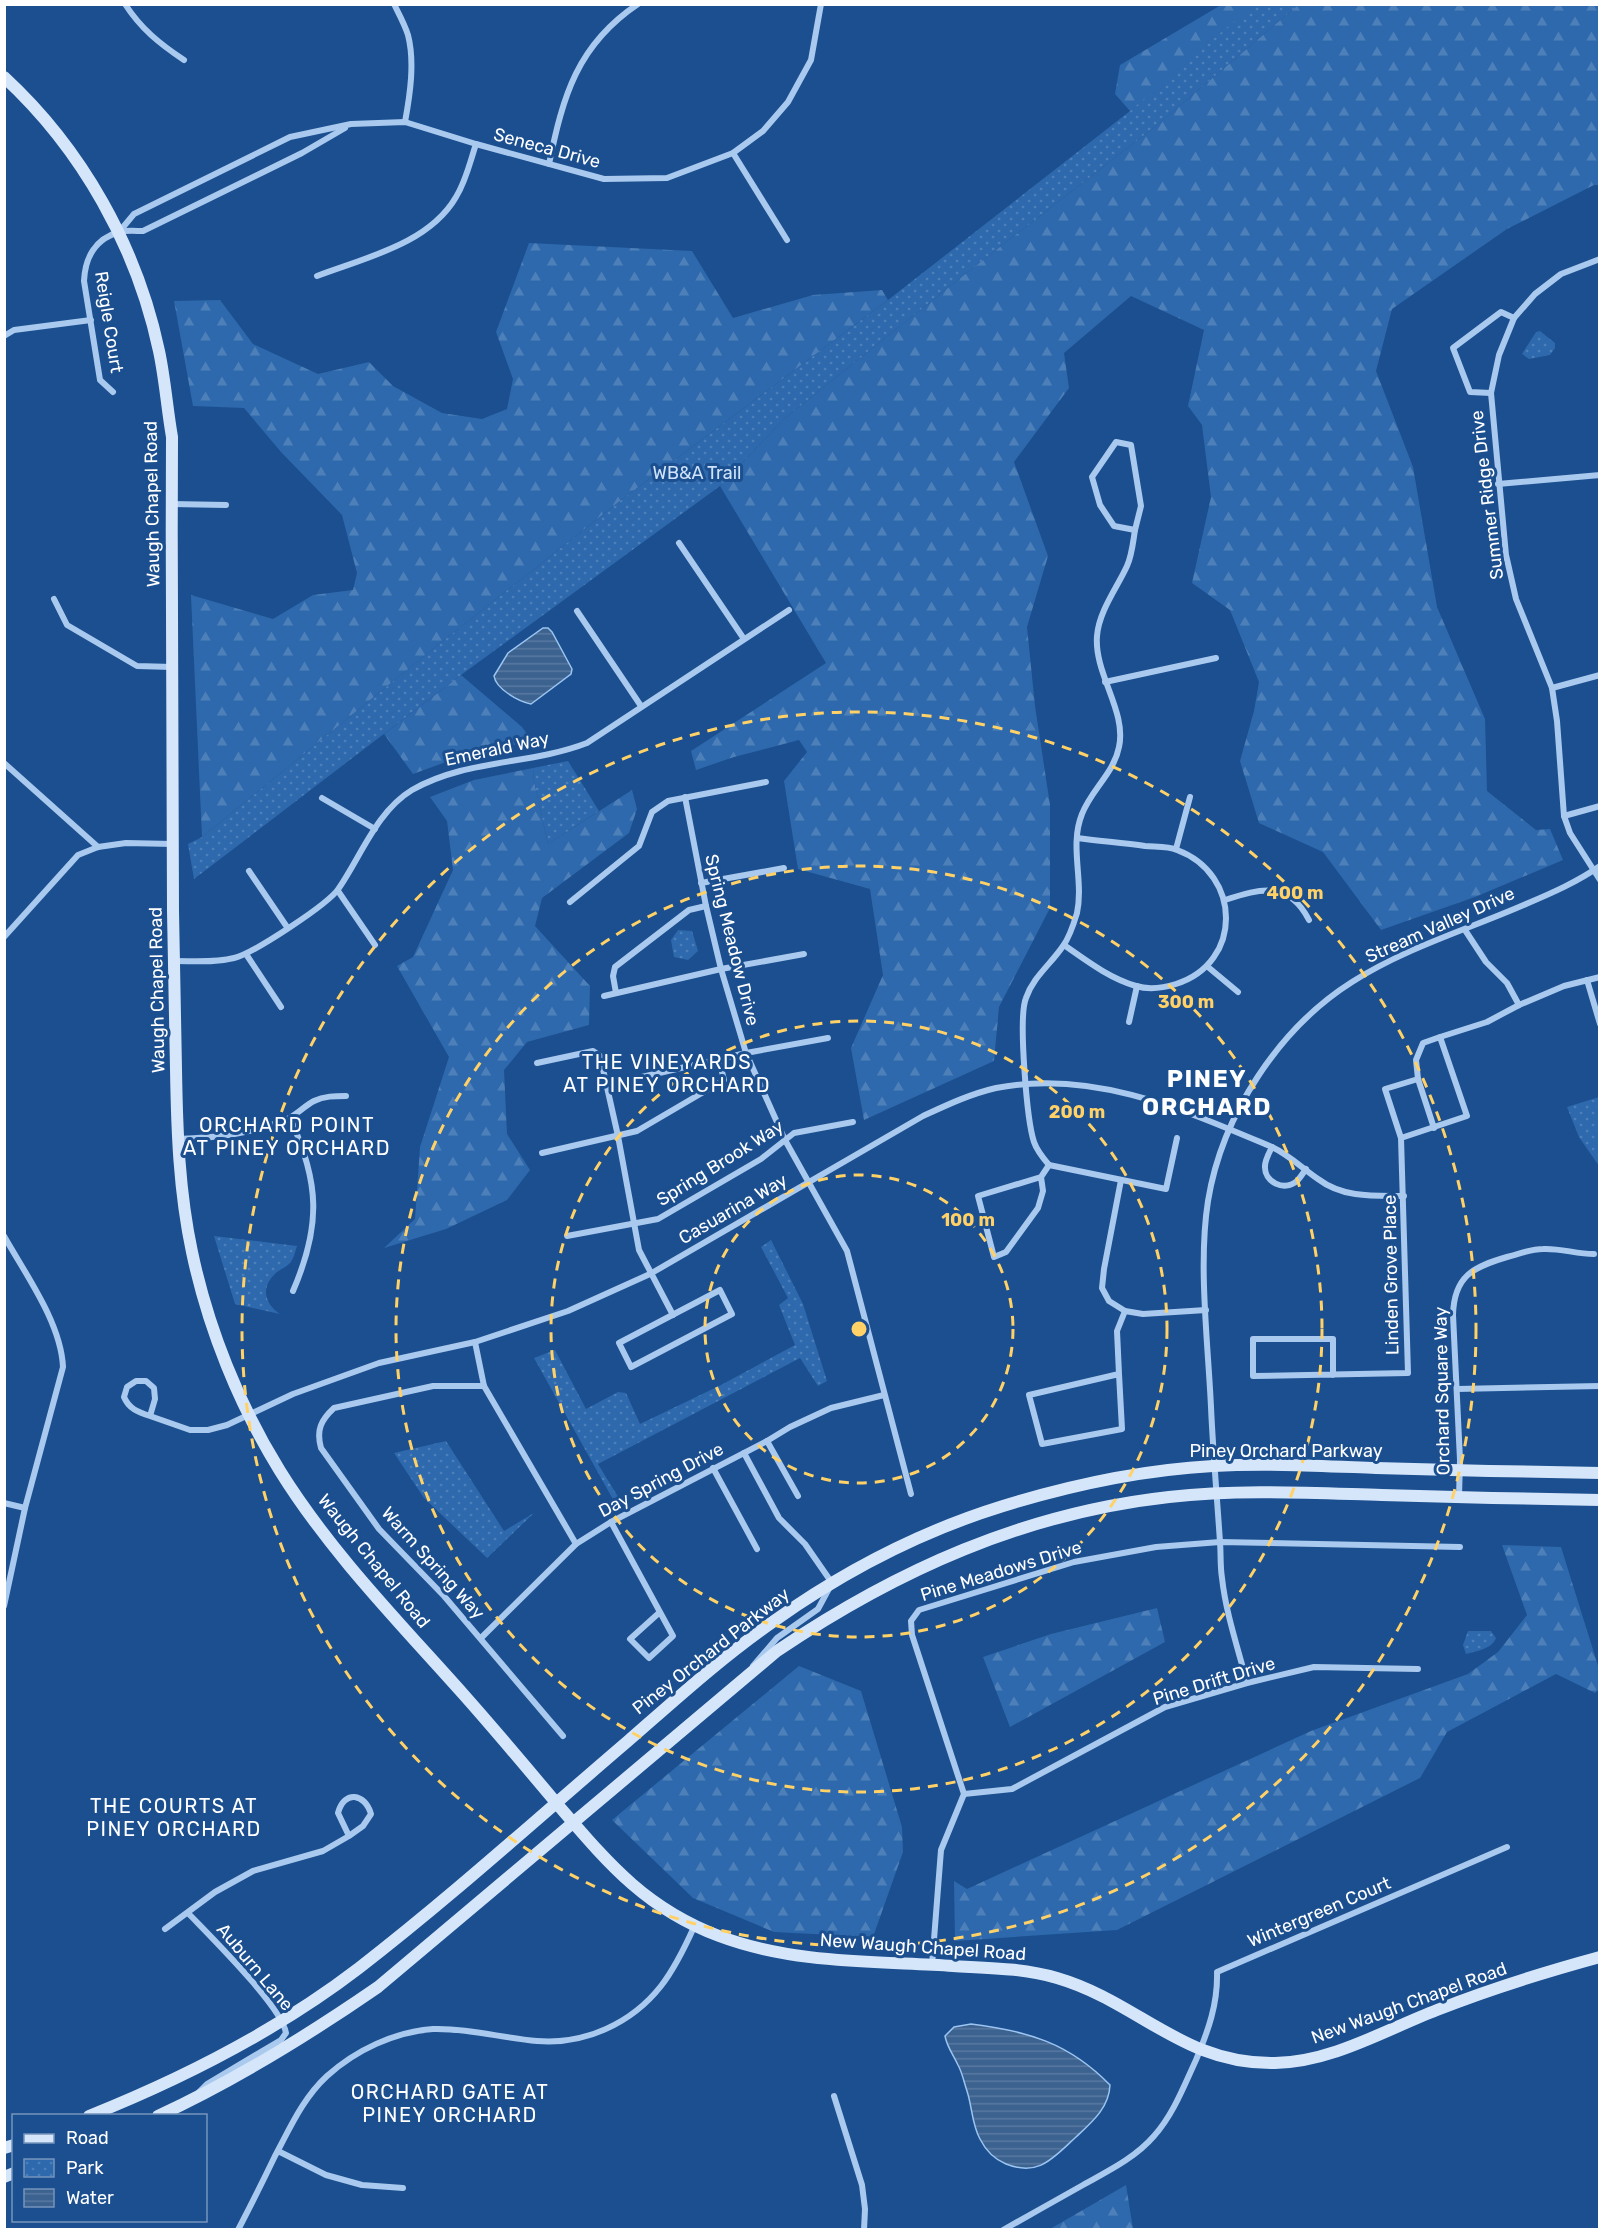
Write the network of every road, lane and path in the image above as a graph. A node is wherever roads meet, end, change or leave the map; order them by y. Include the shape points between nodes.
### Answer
1 (125, 4) edge
2 (638, 4) edge
3 (821, 4) edge
4 (398, 6) edge
5 (184, 60) dead end
6 (4, 77) edge
7 (405, 122) junction
8 (351, 124) junction
9 (476, 144) junction
10 (733, 153) junction
11 (549, 164) junction
12 (119, 232) junction
13 (787, 240) dead end
14 (1599, 259) edge
15 (317, 276) dead end
16 (1514, 318) junction
17 (91, 320) junction
18 (4, 336) edge
19 (113, 392) dead end
20 (1491, 393) junction
21 (1599, 475) edge
22 (1498, 484) junction
23 (171, 504) junction
24 (226, 505) dead end
25 (1135, 530) junction
26 (679, 543) dead end
27 (54, 599) dead end
28 (789, 610) dead end
29 (577, 611) dead end
30 (744, 639) junction
31 (1216, 658) dead end
32 (172, 667) junction
33 (1599, 675) edge
34 (1106, 682) junction
35 (1552, 688) junction
36 (642, 706) junction
37 (4, 763) edge
38 (766, 782) dead end
39 (685, 797) junction
40 (1190, 797) dead end
41 (322, 798) dead end
42 (1599, 806) edge
43 (1564, 816) junction
44 (375, 830) junction
45 (1077, 838) junction
46 (173, 844) junction
47 (98, 847) junction
48 (1176, 849) junction
49 (784, 868) dead end
50 (1597, 868) edge
51 (249, 871) dead end
52 (1599, 880) edge
53 (701, 883) junction
54 (338, 891) junction
55 (1225, 900) junction
56 (570, 902) dead end
57 (706, 906) junction
58 (1310, 920) dead end
59 (287, 927) junction
60 (1465, 930) junction
61 (4, 937) edge
62 (375, 945) dead end
63 (1064, 945) junction
64 (246, 954) junction
65 (804, 954) dead end
66 (174, 961) junction
67 (1208, 967) junction
68 (721, 969) junction
69 (1599, 977) edge
70 (1587, 980) junction
71 (1137, 986) junction
72 (1238, 992) dead end
73 (616, 993) junction
74 (603, 996) dead end
75 (1519, 1005) junction
76 (281, 1007) dead end
77 (1129, 1022) dead end
78 (1599, 1024) edge
79 (1440, 1037) junction
80 (828, 1038) dead end
81 (746, 1053) junction
82 (719, 1059) junction
83 (537, 1063) dead end
84 (1418, 1079) junction
85 (1026, 1084) junction
86 (607, 1085) junction
87 (346, 1096) dead end
88 (290, 1118) junction
89 (853, 1122) dead end
90 (1434, 1128) junction
91 (1230, 1129) junction
92 (618, 1136) junction
93 (1177, 1138) dead end
94 (1401, 1138) junction
95 (177, 1139) junction
96 (784, 1140) junction
97 (1272, 1147) junction
98 (542, 1153) dead end
99 (1049, 1165) junction
100 (1306, 1169) junction
101 (1041, 1177) junction
102 (1121, 1180) junction
103 (809, 1184) junction
104 (1404, 1196) junction
105 (635, 1223) junction
106 (4, 1236) edge
107 (567, 1236) dead end
108 (1594, 1254) dead end
109 (650, 1274) junction
110 (293, 1291) dead end
111 (1125, 1311) junction
112 (1206, 1311) junction
113 (673, 1315) junction
114 (475, 1342) junction
115 (1119, 1374) junction
116 (1333, 1375) junction
117 (484, 1386) junction
118 (1599, 1386) edge
119 (1457, 1389) junction
120 (884, 1395) junction
121 (249, 1415) junction
122 (150, 1416) junction
123 (767, 1441) junction
124 (744, 1453) junction
125 (1214, 1466) junction
126 (713, 1468) junction
127 (1460, 1470) junction
128 (1599, 1473) edge
129 (1216, 1492) junction
130 (911, 1494) dead end
131 (798, 1496) dead end
132 (1459, 1497) junction
133 (1599, 1500) edge
134 (4, 1503) edge
135 (25, 1508) junction
136 (611, 1522) junction
137 (1220, 1542) junction
138 (576, 1544) junction
139 (1460, 1546) dead end
140 (757, 1549) dead end
141 (832, 1583) junction
142 (4, 1606) edge
143 (660, 1612) junction
144 (481, 1638) junction
145 (1418, 1669) dead end
146 (747, 1674) junction
147 (1247, 1683) junction
148 (563, 1736) dead end
149 (964, 1794) junction
150 (556, 1802) junction
151 (574, 1823) junction
152 (349, 1836) junction
153 (1507, 1847) dead end
154 (188, 1913) junction
155 (694, 1927) junction
156 (165, 1929) dead end
157 (1599, 1957) edge
158 (932, 1965) junction
159 (281, 2020) junction
160 (1200, 2050) junction
161 (834, 2096) dead end
162 (187, 2102) junction
163 (91, 2114) edge
164 (160, 2114) edge
165 (278, 2151) junction
166 (402, 2188) dead end
167 (238, 2229) edge
168 (864, 2229) edge
169 (1003, 2229) edge

1 - 5 street via 136,22
2 - 11 street via 617,18 578,68 566,95
3 - 10 street, Seneca Drive via 811,60 788,102 763,131
4 - 7 street via 408,36 411,67
6 - 12 street, Waugh Chapel Road via 75,156
7 - 8 street, Seneca Drive
7 - 9 street, Seneca Drive
8 - 12 street, Seneca Drive via 302,153 143,231
8 - 12 street, Seneca Drive via 290,137 134,214
9 - 11 street, Seneca Drive
9 - 15 street via 456,198 427,230 411,240
10 - 11 street, Seneca Drive via 667,178 604,179
10 - 13 street
12 - 17 street, Reigle Court via 93,249 85,264
12 - 23 street, Waugh Chapel Road via 140,285 159,351 172,436
14 - 16 street, Summer Ridge Drive via 1561,274 1535,294
16 - 20 street, Summer Ridge Drive via 1499,355
16 - 20 street via 1501,312 1454,348 1470,392
17 - 18 street via 14,330
17 - 19 street, Reigle Court via 100,380
20 - 22 street, Summer Ridge Drive
21 - 22 street
22 - 35 street, Summer Ridge Drive via 1506,555 1516,599
23 - 24 street
23 - 32 street, Waugh Chapel Road
25 - 25 street via 1141,506 1131,445 1116,442 1092,477 1100,505 1114,526
25 - 34 street via 1128,563 1104,611 1097,635 1097,658
26 - 30 street
27 - 32 street via 67,625 137,666
28 - 30 street, Emerald Way
29 - 36 street
30 - 36 street, Emerald Way
31 - 34 street
32 - 46 street, Waugh Chapel Road
33 - 35 street
34 - 45 street via 1119,722 1120,745 1112,768 1082,814
35 - 43 street, Summer Ridge Drive
36 - 44 street, Emerald Way via 587,743 569,750 459,770 434,779 410,791
37 - 47 street
38 - 39 street
39 - 53 street, Spring Meadow Drive
39 - 56 street via 668,801 652,812 639,846
40 - 48 street
41 - 44 street
42 - 43 street
43 - 50 street, Summer Ridge Drive via 1570,833
44 - 54 street, Emerald Way
45 - 48 street
45 - 63 street via 1075,860 1080,890 1077,914
46 - 47 street
46 - 66 street, Waugh Chapel Road
47 - 61 street via 68,864
48 - 55 street via 1196,859 1216,879
49 - 53 street
50 - 52 street
50 - 60 street, Stream Valley Drive via 1557,891
51 - 59 street
53 - 57 street, Spring Meadow Drive
54 - 59 street, Emerald Way
54 - 62 street
55 - 58 street via 1256,890 1280,892 1302,905
55 - 67 street via 1226,924 1220,949
57 - 68 street, Spring Meadow Drive
57 - 73 street via 689,910 615,967
59 - 64 street, Emerald Way
60 - 75 street via 1486,962 1507,983
60 - 91 street, Stream Valley Drive via 1394,959 1351,982 1312,1012 1255,1080
63 - 71 street via 1101,971
63 - 85 street via 1036,978 1025,999
64 - 66 street, Emerald Way via 219,961
64 - 76 street
65 - 68 street
66 - 95 street, Waugh Chapel Road
67 - 71 street via 1186,981 1162,988
67 - 72 street
68 - 73 street
68 - 81 street, Spring Meadow Drive
69 - 70 street
70 - 75 street
70 - 78 street
71 - 77 street
73 - 74 street
75 - 79 street via 1487,1022
79 - 84 street via 1423,1043 1416,1060
79 - 90 street via 1467,1116
80 - 81 street
81 - 82 street
81 - 96 street, Spring Meadow Drive
82 - 86 street
82 - 92 street via 724,1080 637,1131
83 - 86 street via 593,1051 600,1056
84 - 90 street
84 - 94 street, Linden Grove Place via 1385,1089
85 - 91 street, Casuarina Way via 1113,1089
85 - 99 street via 1034,1142
85 - 103 street, Casuarina Way via 958,1100
86 - 92 street
87 - 88 street via 315,1100
88 - 95 street via 238,1135
88 - 110 street via 303,1147 314,1204 305,1264
89 - 96 street, Spring Brook Way via 794,1133
90 - 94 street
91 - 97 street, Casuarina Way
91 - 112 street, Stream Valley Drive via 1208,1201 1204,1255
92 - 98 street
92 - 105 street
93 - 102 street via 1166,1189
94 - 104 street, Linden Grove Place
95 - 121 street, Waugh Chapel Road via 193,1257 214,1334
96 - 103 street, Spring Meadow Drive
96 - 105 street, Spring Brook Way via 761,1159 658,1219
97 - 100 street, Casuarina Way
97 - 100 street via 1264,1164 1270,1180 1289,1185
99 - 101 street
99 - 102 street
100 - 104 street, Casuarina Way via 1341,1191 1360,1196
101 - 101 street via 978,1196 994,1257 1006,1252 1038,1208 1043,1191
102 - 111 street via 1102,1288 1109,1301
103 - 109 street, Casuarina Way
103 - 120 street, Spring Meadow Drive via 848,1251
104 - 116 street, Linden Grove Place via 1408,1373
105 - 107 street, Spring Brook Way
105 - 109 street via 639,1250
106 - 135 street via 55,1328 62,1354 60,1381
108 - 119 street, Orchard Square Way via 1541,1249 1481,1264 1468,1274 1454,1303
109 - 113 street
109 - 114 street, Casuarina Way via 568,1311
111 - 112 street
111 - 115 street via 1117,1331
112 - 125 street, Stream Valley Drive
113 - 113 street via 619,1343 631,1367 732,1314 720,1290
114 - 117 street
114 - 121 street, Casuarina Way via 379,1363 293,1394
115 - 115 street via 1029,1395 1042,1444 1122,1429
116 - 116 street, Linden Grove Place via 1333,1339 1253,1339 1254,1376
117 - 138 street
117 - 144 street, Warm Spring Way via 433,1386 334,1408 320,1425 318,1436 321,1448 379,1529
118 - 119 street
119 - 127 street, Orchard Square Way
120 - 123 street, Day Spring Drive via 831,1408
120 - 130 street, Spring Meadow Drive
121 - 122 street, Casuarina Way via 208,1430 190,1430
121 - 150 street, Waugh Chapel Road via 281,1473 326,1536
122 - 122 street via 156,1400 154,1388 146,1381 136,1381 127,1387 127,1405
123 - 124 street, Day Spring Drive
123 - 131 street
124 - 126 street, Day Spring Drive
124 - 141 street via 780,1518 805,1544
125 - 127 street, Piney Orchard Parkway
125 - 129 street, Stream Valley Drive
125 - 141 street, Piney Orchard Parkway via 1111,1479 1002,1507 950,1525
126 - 136 street, Day Spring Drive
126 - 140 street
127 - 128 street, Piney Orchard Parkway
127 - 132 street, Orchard Square Way
129 - 132 street
129 - 137 street, Stream Valley Drive
129 - 146 street via 1073,1514 959,1550 867,1594
132 - 133 street
134 - 135 street
135 - 142 street
136 - 138 street, Day Spring Drive
136 - 143 street
137 - 139 street, Pine Meadows Drive
137 - 147 street, Stream Valley Drive via 1229,1621
137 - 149 street, Pine Meadows Drive via 1156,1547 1074,1562 920,1610 911,1621 912,1635
138 - 144 street, Day Spring Drive
141 - 146 street via 818,1609 777,1638
141 - 150 street, Piney Orchard Parkway via 771,1622
143 - 143 street via 673,1636 649,1659 630,1639
144 - 148 street, Warm Spring Way
145 - 147 street, Pine Drift Drive via 1314,1668
146 - 151 street
147 - 149 street, Pine Drift Drive via 1165,1707 1012,1789
149 - 158 street via 941,1850
150 - 151 street, Waugh Chapel Road
150 - 159 street, Piney Orchard Parkway via 356,1970
151 - 155 street, New Waugh Chapel Road via 630,1884
151 - 162 street via 378,1987 288,2048
152 - 152 street via 338,1813 340,1804 349,1797 359,1797 368,1804 371,1814
152 - 154 street via 323,1851 253,1871
153 - 160 street, Wintergreen Court via 1217,1972 1214,2011
154 - 156 street
154 - 159 street, Auburn Lane via 252,1982
155 - 158 street, New Waugh Chapel Road via 740,1944 792,1956
155 - 165 street via 662,1986 616,2025 558,2042 450,2029 411,2033 379,2042 344,2062 326,2078 298,2113
157 - 160 street, New Waugh Chapel Road via 1483,1993 1306,2060 1259,2063
158 - 160 street, New Waugh Chapel Road via 998,1968 1057,1978 1114,2001
159 - 162 street, Auburn Lane via 286,2033 281,2040 207,2084
159 - 163 street, Piney Orchard Parkway via 178,2077
160 - 169 street via 1167,2119 1139,2151
161 - 168 street via 862,2185
162 - 164 street
165 - 166 street via 326,2175 362,2185
165 - 167 street

